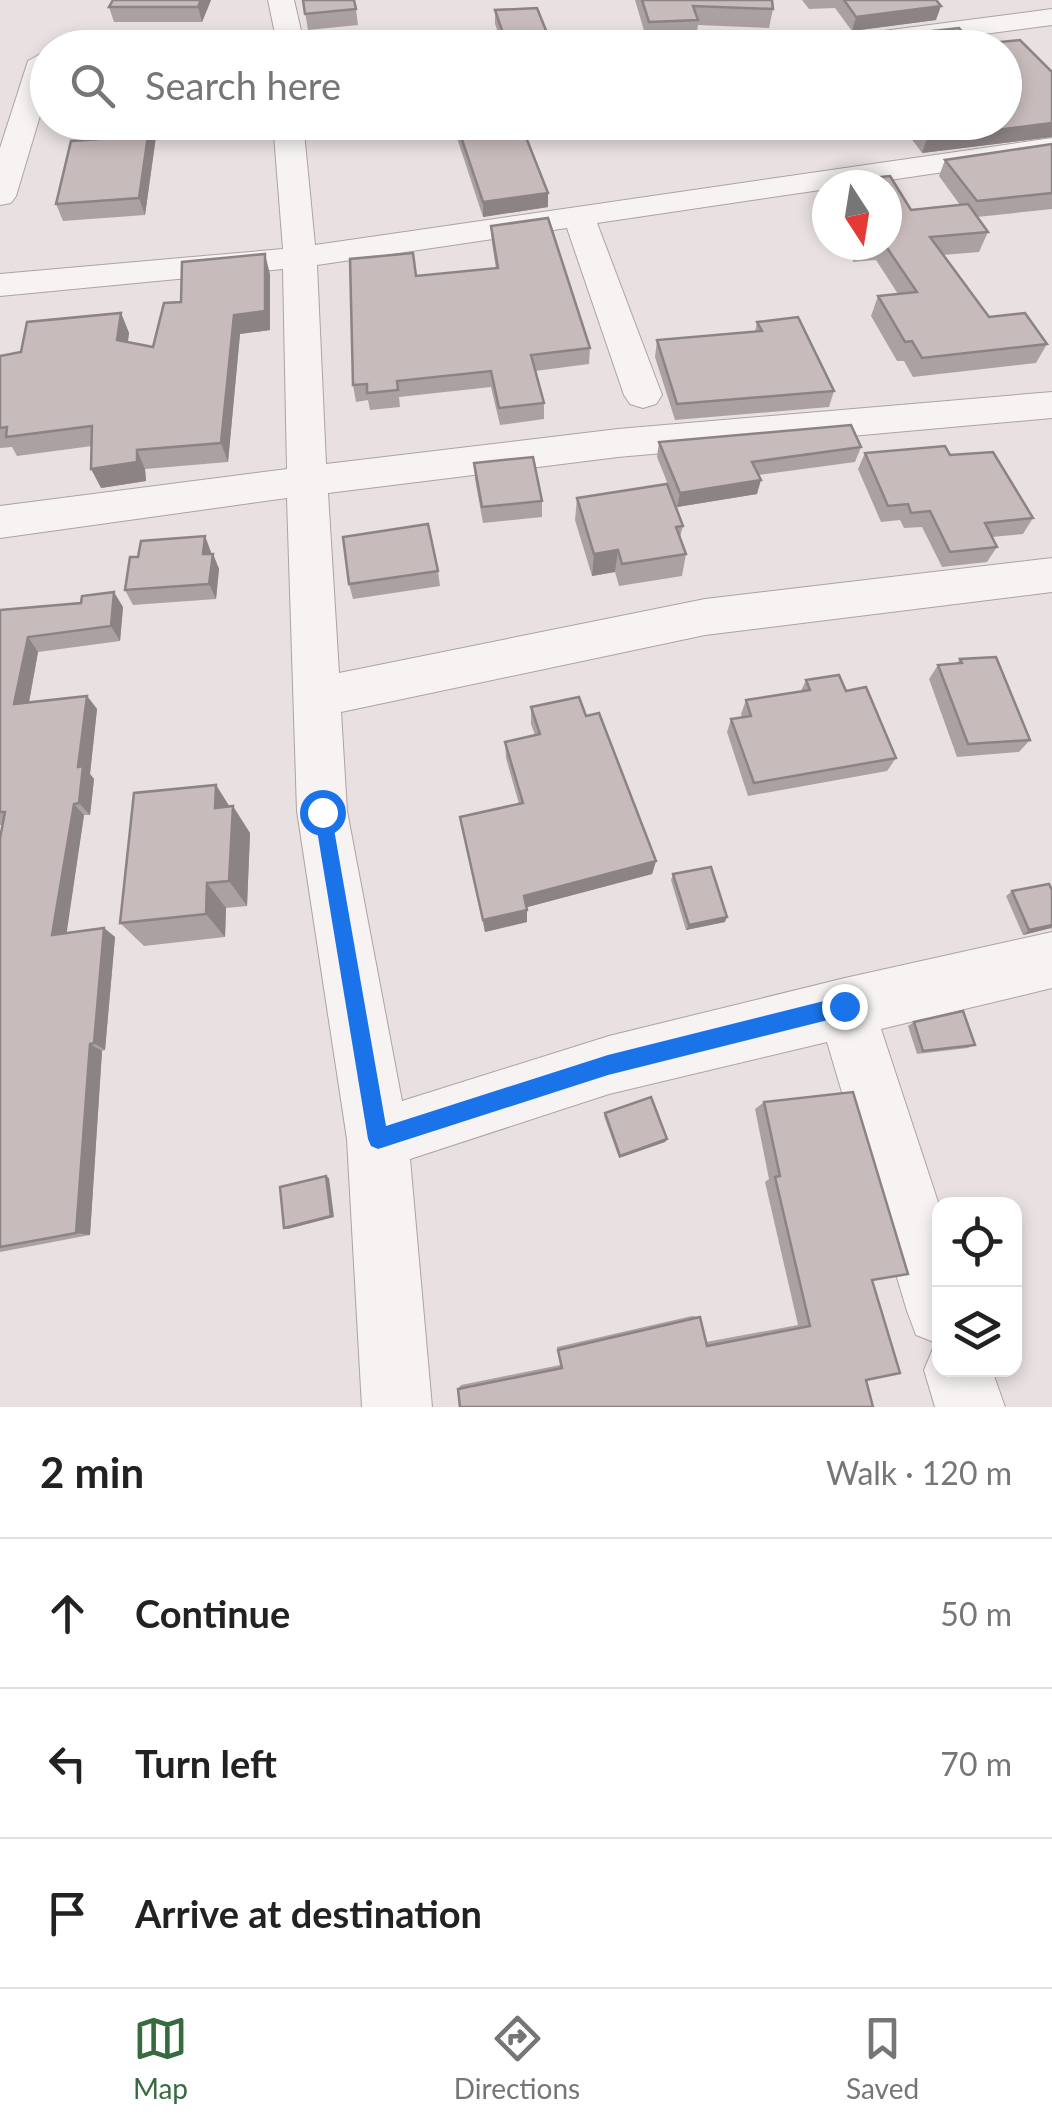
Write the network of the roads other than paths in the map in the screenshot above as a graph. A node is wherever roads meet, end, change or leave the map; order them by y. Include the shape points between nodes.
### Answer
1 (282, 0) edge
2 (1052, 17) edge
3 (288, 30) edge
4 (952, 30) edge
5 (30, 100) edge
6 (290, 140) edge
7 (1052, 147) edge
8 (0, 196) edge
9 (579, 217) junction
10 (300, 257) junction
11 (0, 285) edge
12 (643, 395) dead end
13 (1052, 405) edge
14 (307, 481) junction
15 (0, 522) edge
16 (1052, 575) edge
17 (317, 698) junction
18 (1052, 960) edge
19 (844, 1006) junction
20 (378, 1139) junction
21 (933, 1287) edge
22 (960, 1377) edge
23 (396, 1407) edge
24 (970, 1407) edge

1 - 3 street
2 - 4 street
5 - 8 street
6 - 10 street
7 - 9 street
9 - 10 street
9 - 12 street
10 - 11 street
10 - 14 street
13 - 14 street via 618,444
14 - 15 street
14 - 17 street
16 - 17 street via 705,617
17 - 20 street via 322,812
18 - 19 street
19 - 20 street via 608,1065
19 - 21 street
20 - 23 street
22 - 24 street

